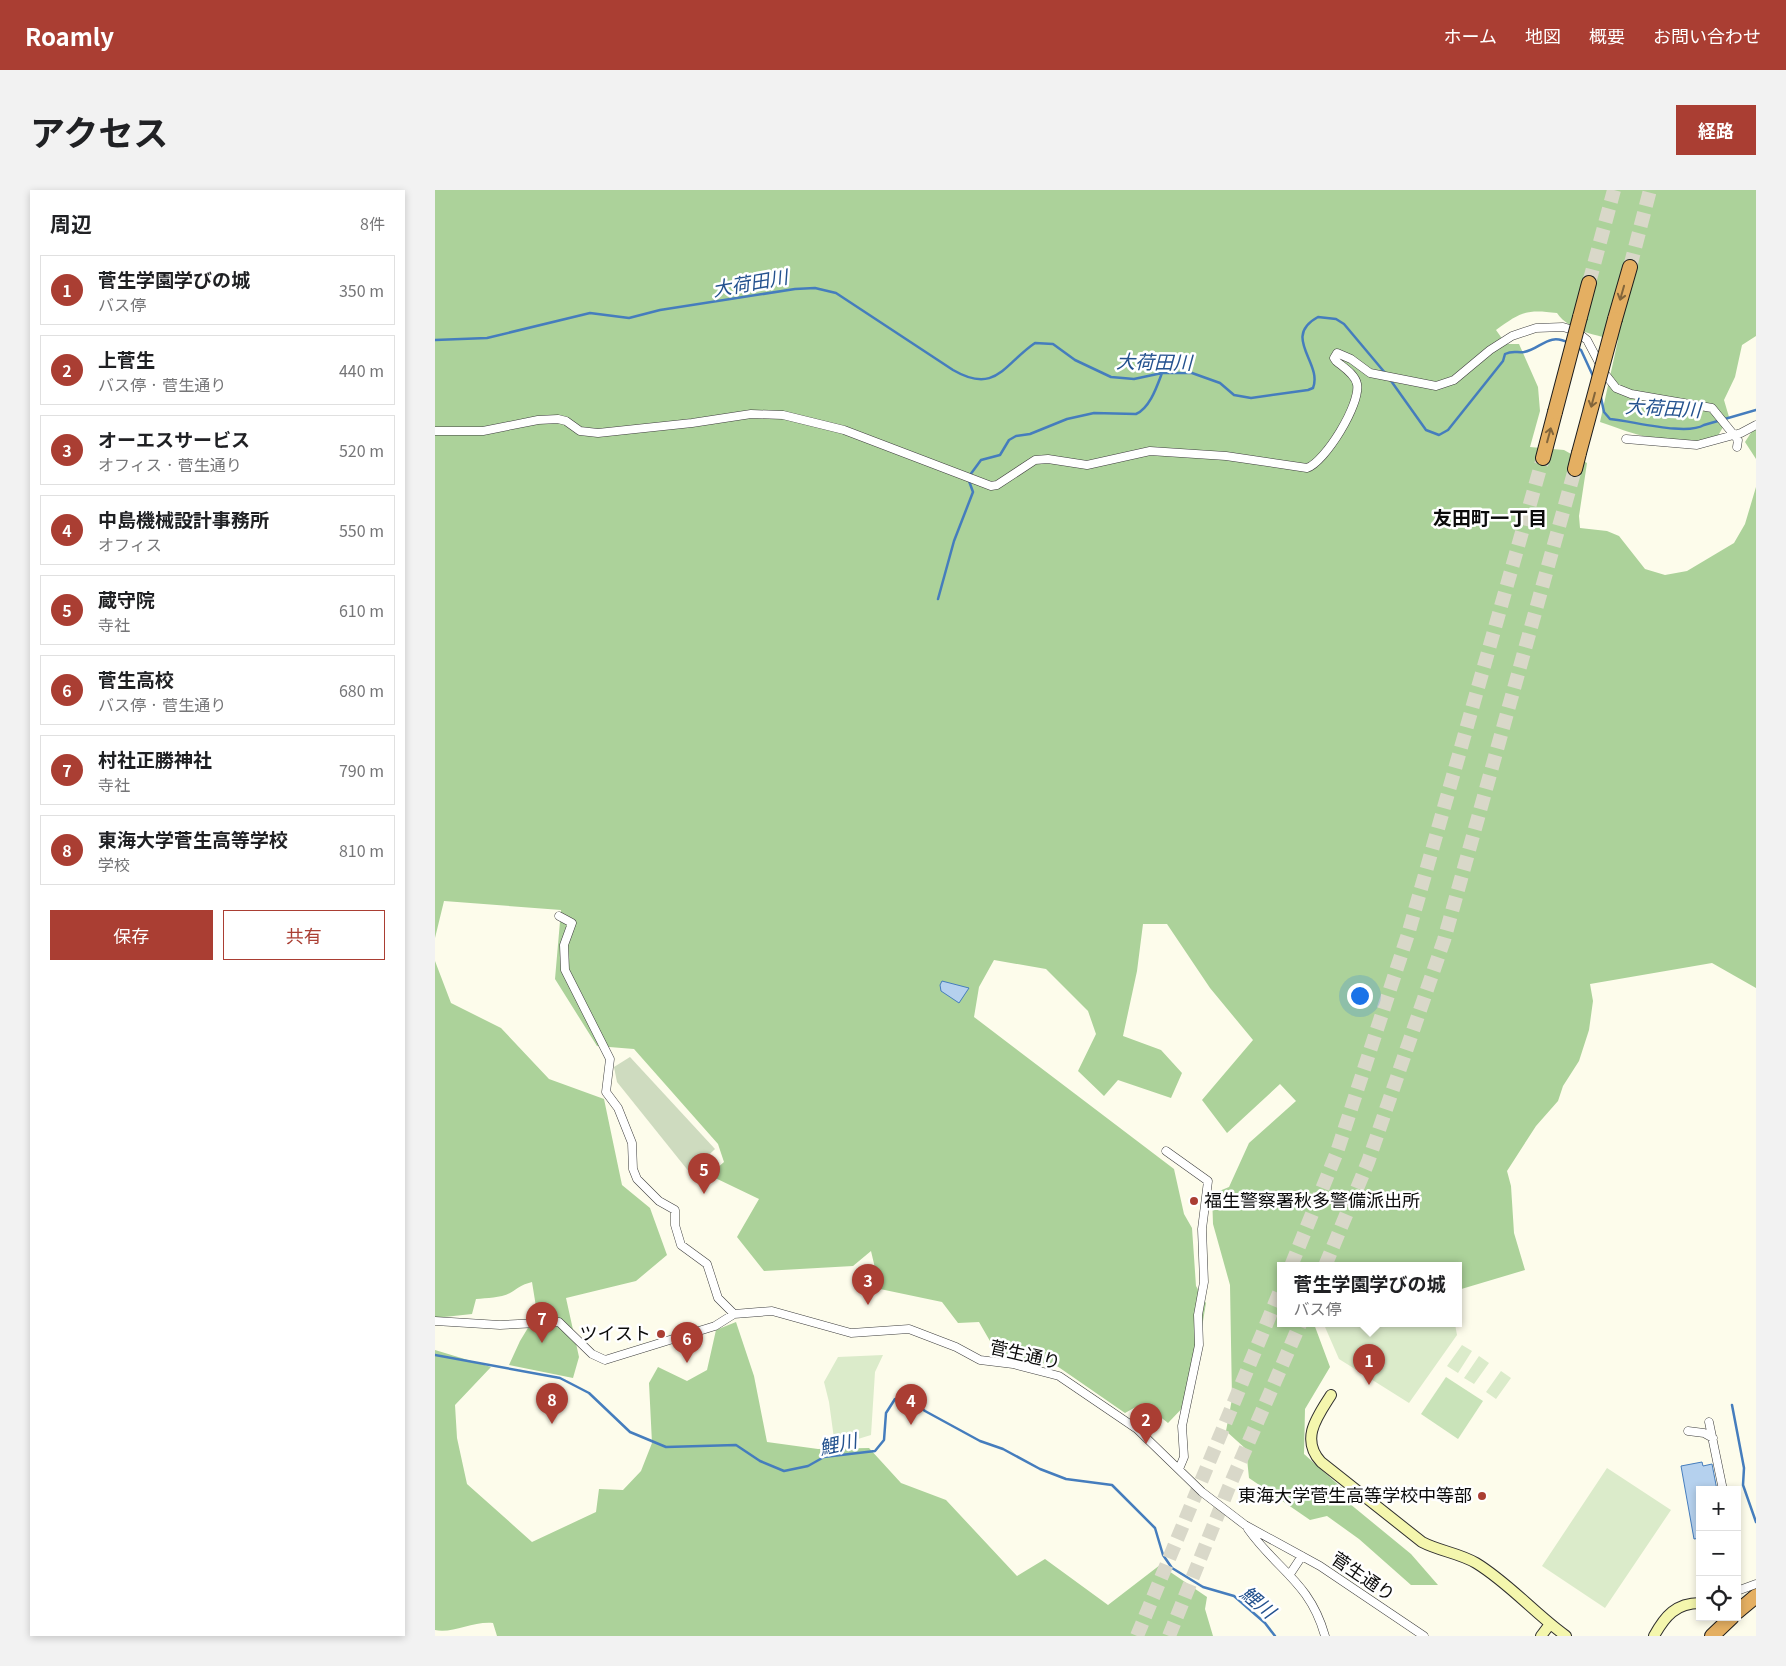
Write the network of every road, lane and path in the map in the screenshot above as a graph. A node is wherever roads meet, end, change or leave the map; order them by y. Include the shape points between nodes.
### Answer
1 (1629, 267) tunnel mouth
2 (1589, 283) tunnel mouth
3 (1756, 425) edge
4 (435, 431) edge
5 (1733, 433) junction
6 (1625, 439) dead end
7 (1737, 447) dead end
8 (1543, 458) tunnel mouth
9 (1575, 469) tunnel mouth
10 (559, 916) dead end
11 (1166, 1150) dead end
12 (734, 1314) junction
13 (435, 1321) edge
14 (1331, 1395) dead end
15 (1709, 1422) dead end
16 (1688, 1431) dead end
17 (1713, 1438) junction
18 (1179, 1470) junction
19 (1722, 1486) edge
20 (1245, 1525) junction
21 (1303, 1556) junction
22 (1289, 1574) junction
23 (1756, 1584) edge
24 (1741, 1589) edge
25 (1756, 1596) edge
26 (1696, 1603) edge
27 (1741, 1609) edge
28 (1724, 1621) edge
29 (1550, 1624) junction
30 (1325, 1636) edge
31 (1424, 1636) edge
32 (1541, 1636) edge
33 (1566, 1636) edge
34 (1654, 1636) edge
35 (1712, 1636) edge

1 -> 9 highway, bridge
8 -> 2 highway, bridge
3 - 5 street
4 - 5 street via 483,431 558,419 566,420 580,431 597,432 765,414 844,430 991,486 1035,460 1087,465 1149,451 1226,456 1300,468 1317,463 1347,420 1355,400 1355,380 1335,361 1334,355 1343,355 1377,374 1429,386 1446,384 1512,336 1555,326 1576,331 1587,340 1616,388 1631,394 1712,408
5 - 6 street via 1697,445
5 - 7 street via 1738,440
10 - 12 street via 572,923 564,945 565,970 609,1059 606,1092 618,1108 632,1143 633,1169 637,1179 659,1201 675,1210 681,1245 707,1264 718,1298
11 - 18 street via 1208,1180 1202,1223 1204,1282 1198,1315 1199,1345 1182,1426 1184,1457
12 - 13 street, 菅生通り via 715,1326 605,1360 591,1354 563,1325 553,1322 516,1325
12 - 18 street, 菅生通り via 771,1311 851,1333 909,1329 980,1360 1013,1364 1059,1376 1137,1429
14 - 29 street via 1311,1428 1313,1449 1321,1462 1422,1542 1467,1558
15 - 17 street
16 - 17 street
17 - 19 street
18 - 20 street, 菅生通り
20 - 21 street, 菅生通り
20 - 22 street
21 - 22 street
21 - 31 street, 菅生通り
22 - 30 street via 1312,1603
23 - 24 street
25 - 27 highway
26 - 34 street via 1673,1609
28 - 35 highway
29 - 32 street
29 - 33 street

